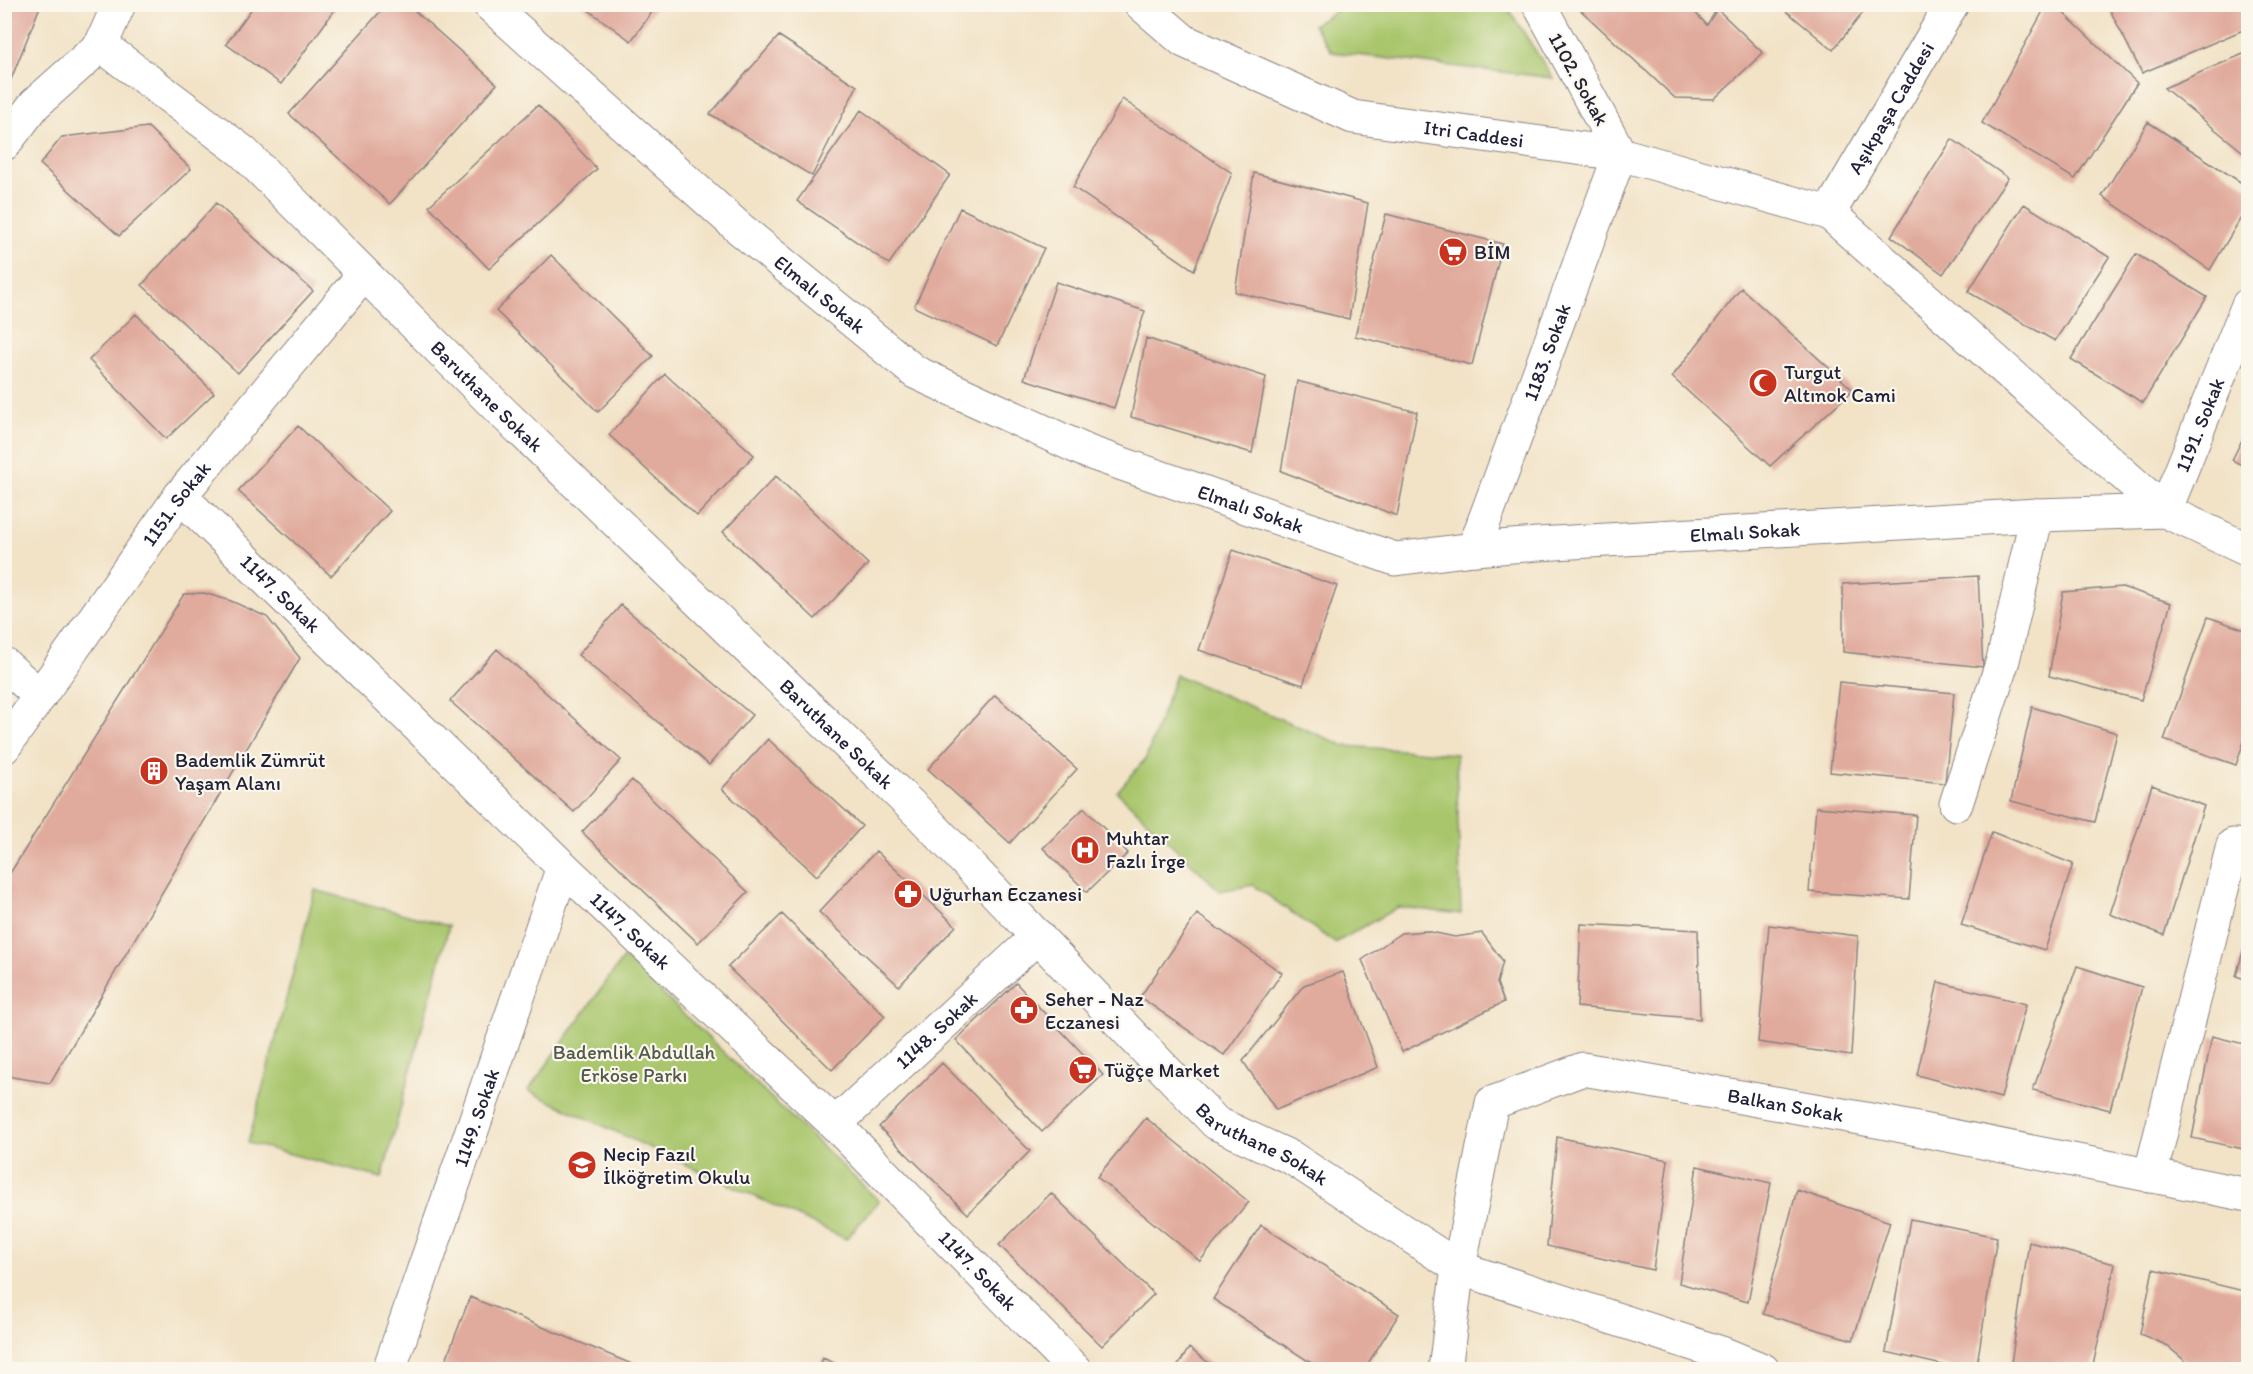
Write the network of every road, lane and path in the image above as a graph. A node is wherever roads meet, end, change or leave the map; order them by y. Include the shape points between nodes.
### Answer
1 (119, 4) edge
2 (489, 4) edge
3 (1141, 4) edge
4 (1539, 4) edge
5 (1952, 4) edge
6 (101, 45) junction
7 (4, 144) edge
8 (1620, 154) junction
9 (1829, 213) junction
10 (364, 274) junction
11 (2248, 305) edge
12 (180, 496) junction
13 (2165, 511) junction
14 (2037, 515) junction
15 (1474, 549) junction
16 (2248, 550) edge
17 (4, 664) edge
18 (40, 696) junction
19 (4, 747) edge
20 (1956, 804) dead end
21 (2248, 846) edge
22 (563, 867) junction
23 (1038, 936) junction
24 (835, 1124) junction
25 (2150, 1176) junction
26 (2248, 1195) edge
27 (1459, 1268) junction
28 (389, 1370) edge
29 (1076, 1370) edge
30 (1445, 1370) edge
31 (1763, 1370) edge

1 - 6 street
2 - 15 street, Elmalı Sokak via 739,228 915,372 1088,452 1395,559
3 - 8 street, Itri Caddesi via 1184,41 1353,117
4 - 8 street, 1102. Sokak
5 - 9 street, Aşıkpaşa Caddesi
6 - 7 street via 35,105
6 - 10 street, Baruthane Sokak via 243,152
8 - 9 street, Itri Caddesi
8 - 15 street, 1183. Sokak
9 - 13 street
10 - 12 street, 1151. Sokak
10 - 23 street, Baruthane Sokak via 922,816
11 - 13 street, 1191. Sokak
12 - 18 street, 1151. Sokak
12 - 22 street, 1147. Sokak
13 - 14 street, Elmalı Sokak
13 - 16 street
14 - 15 street, Elmalı Sokak
14 - 20 street via 2003,660
17 - 18 street
18 - 19 street, 1151. Sokak
21 - 25 street via 2233,845
22 - 24 street, 1147. Sokak
22 - 28 street, 1149. Sokak
23 - 24 street, 1148. Sokak
23 - 27 street, Baruthane Sokak via 1216,1123 1292,1158
24 - 29 street, 1147. Sokak
25 - 26 street, Balkan Sokak
25 - 27 street, Balkan Sokak via 1882,1122 1583,1069 1492,1103
27 - 30 street
27 - 31 street, Baruthane Sokak

